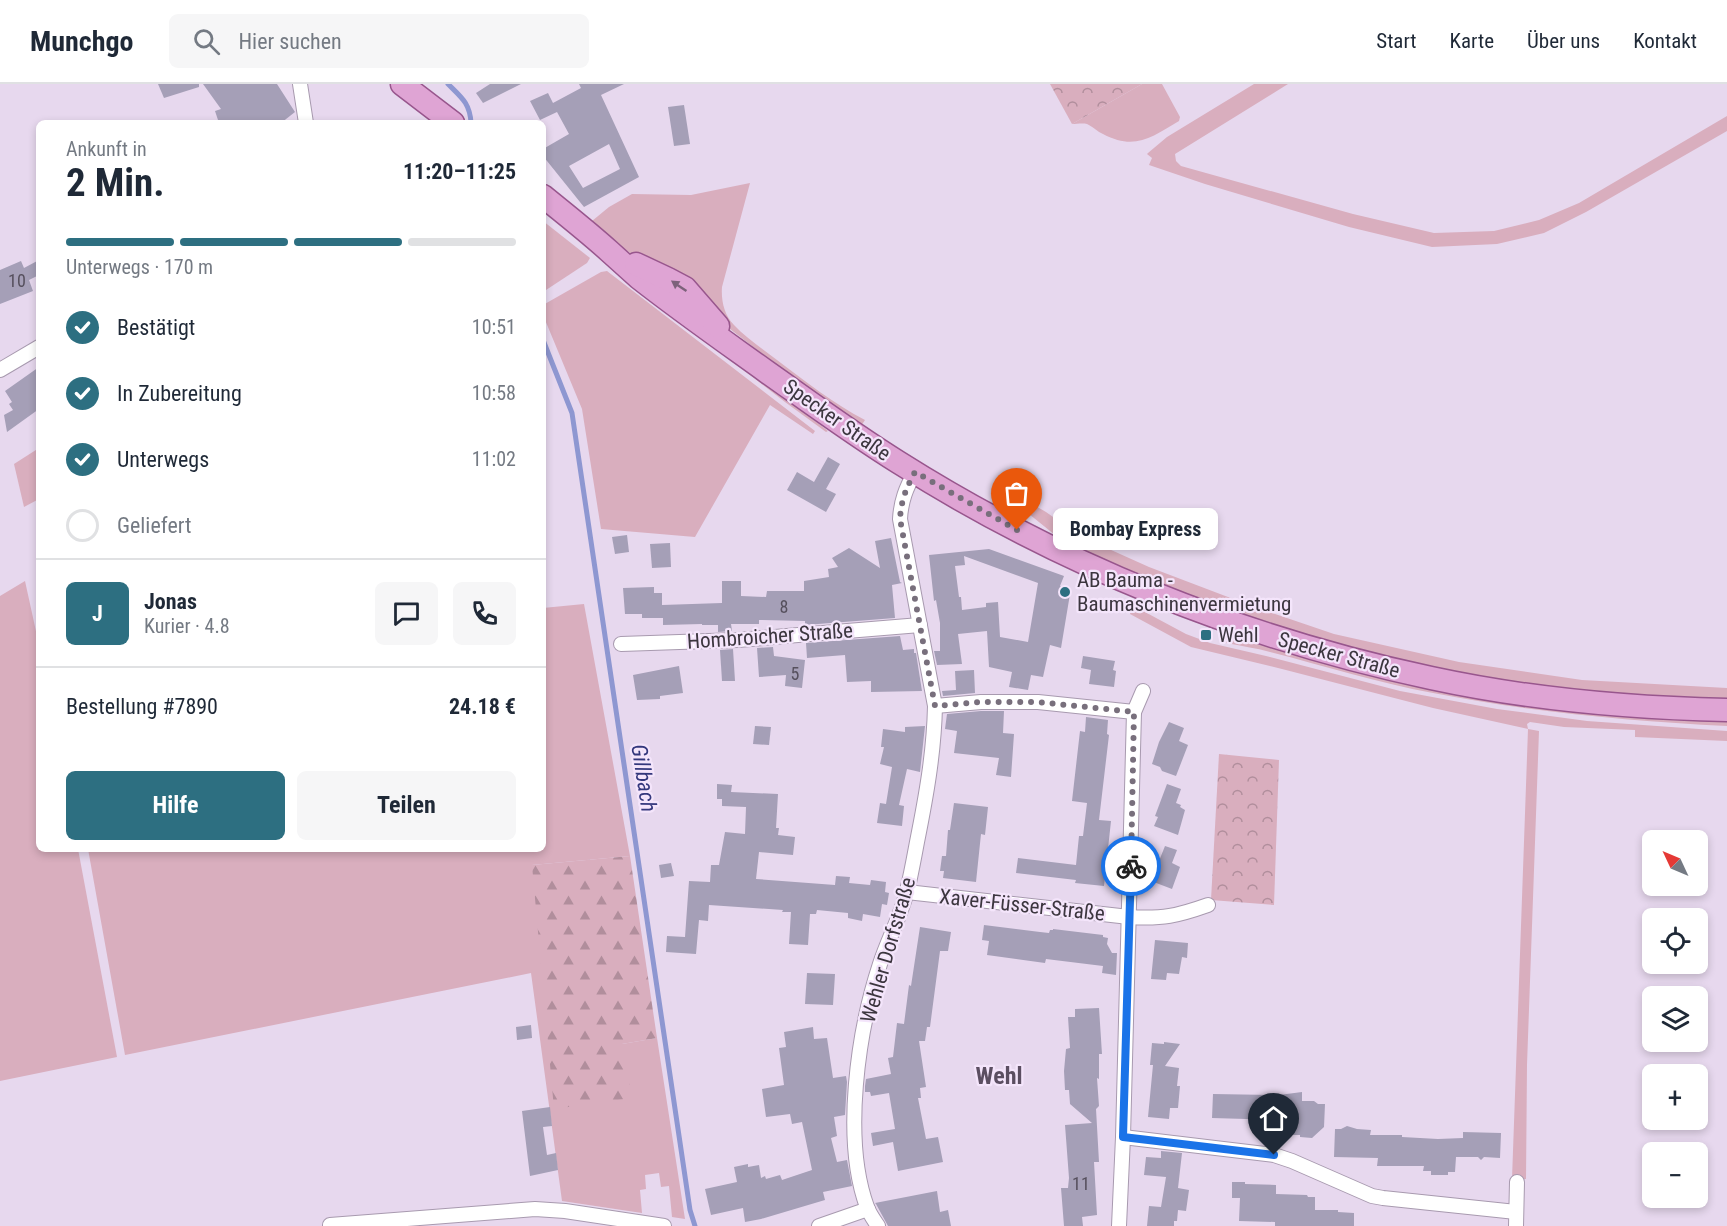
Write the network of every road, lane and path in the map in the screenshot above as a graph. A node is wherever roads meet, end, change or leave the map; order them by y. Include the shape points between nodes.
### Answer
1 (300, 84) edge
2 (402, 84) edge
3 (306, 120) edge
4 (449, 120) edge
5 (546, 198) edge
6 (36, 349) edge
7 (0, 370) edge
8 (915, 472) junction
9 (920, 625) junction
10 (621, 644) dead end
11 (1143, 691) dead end
12 (935, 706) junction
13 (1727, 710) edge
14 (1134, 712) junction
15 (907, 892) junction
16 (1208, 905) dead end
17 (1129, 917) junction
18 (1123, 1137) junction
19 (1517, 1182) dead end
20 (867, 1209) junction
21 (1516, 1219) edge
22 (330, 1225) edge
23 (664, 1226) edge
24 (819, 1226) edge
25 (878, 1226) edge
26 (1119, 1226) edge

1 - 3 street
2 - 4 main road
5 - 8 main road, Specker Straße via 608,250 685,288 709,317 765,370
6 - 7 street
8 - 9 street, Wehler Dorfstraße via 901,504 900,519
8 - 13 main road, Specker Straße via 1017,530 1145,590 1283,640 1431,679 1489,689 1603,703
9 - 10 street, Hombroicher Straße via 738,640
9 - 12 street, Wehler Dorfstraße
11 - 14 street
12 - 14 street via 1038,702
12 - 15 street, Wehler Dorfstraße via 930,776
14 - 17 street
15 - 17 street, Xaver-Füsser-Straße
15 - 20 street, Wehler Dorfstraße via 879,964 858,1073 854,1134 857,1169
16 - 17 street, Xaver-Füsser-Straße via 1172,916
17 - 18 street
18 - 21 street via 1274,1155 1383,1198
18 - 26 street
19 - 21 street
20 - 24 street
20 - 25 street, Wehler Dorfstraße
22 - 23 street via 536,1209

